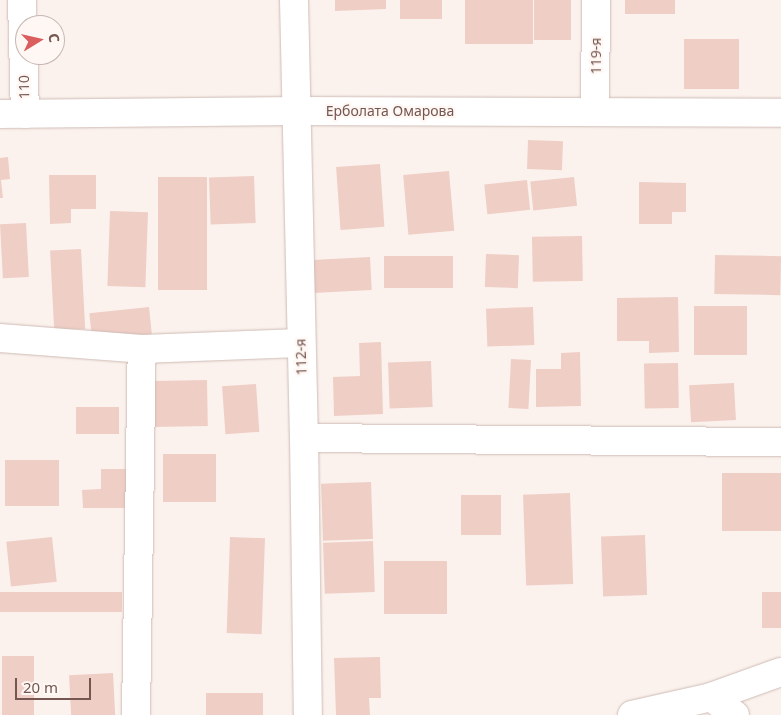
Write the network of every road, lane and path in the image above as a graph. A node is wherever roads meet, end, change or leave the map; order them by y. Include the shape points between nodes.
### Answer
1 (22, 0) edge
2 (294, 0) edge
3 (596, 0) edge
4 (296, 111) junction
5 (596, 112) junction
6 (781, 113) edge
7 (12, 114) edge
8 (0, 338) edge
9 (300, 343) junction
10 (142, 348) junction
11 (304, 438) junction
12 (781, 442) edge
13 (781, 672) edge
14 (711, 697) junction
15 (136, 715) edge
16 (308, 715) edge
17 (632, 715) edge
18 (735, 715) edge

1 - 7 street, 110
2 - 4 street, 112-я
3 - 5 street, 119-я
4 - 5 street, Ерболата Омарова
4 - 7 street, Ерболата Омарова
4 - 9 street, 112-я
5 - 6 street, Ерболата Омарова
8 - 10 street
9 - 10 street
9 - 11 street, 112-я
10 - 15 street
11 - 12 street
11 - 16 street, 112-я
13 - 14 street
14 - 17 street
14 - 18 street

